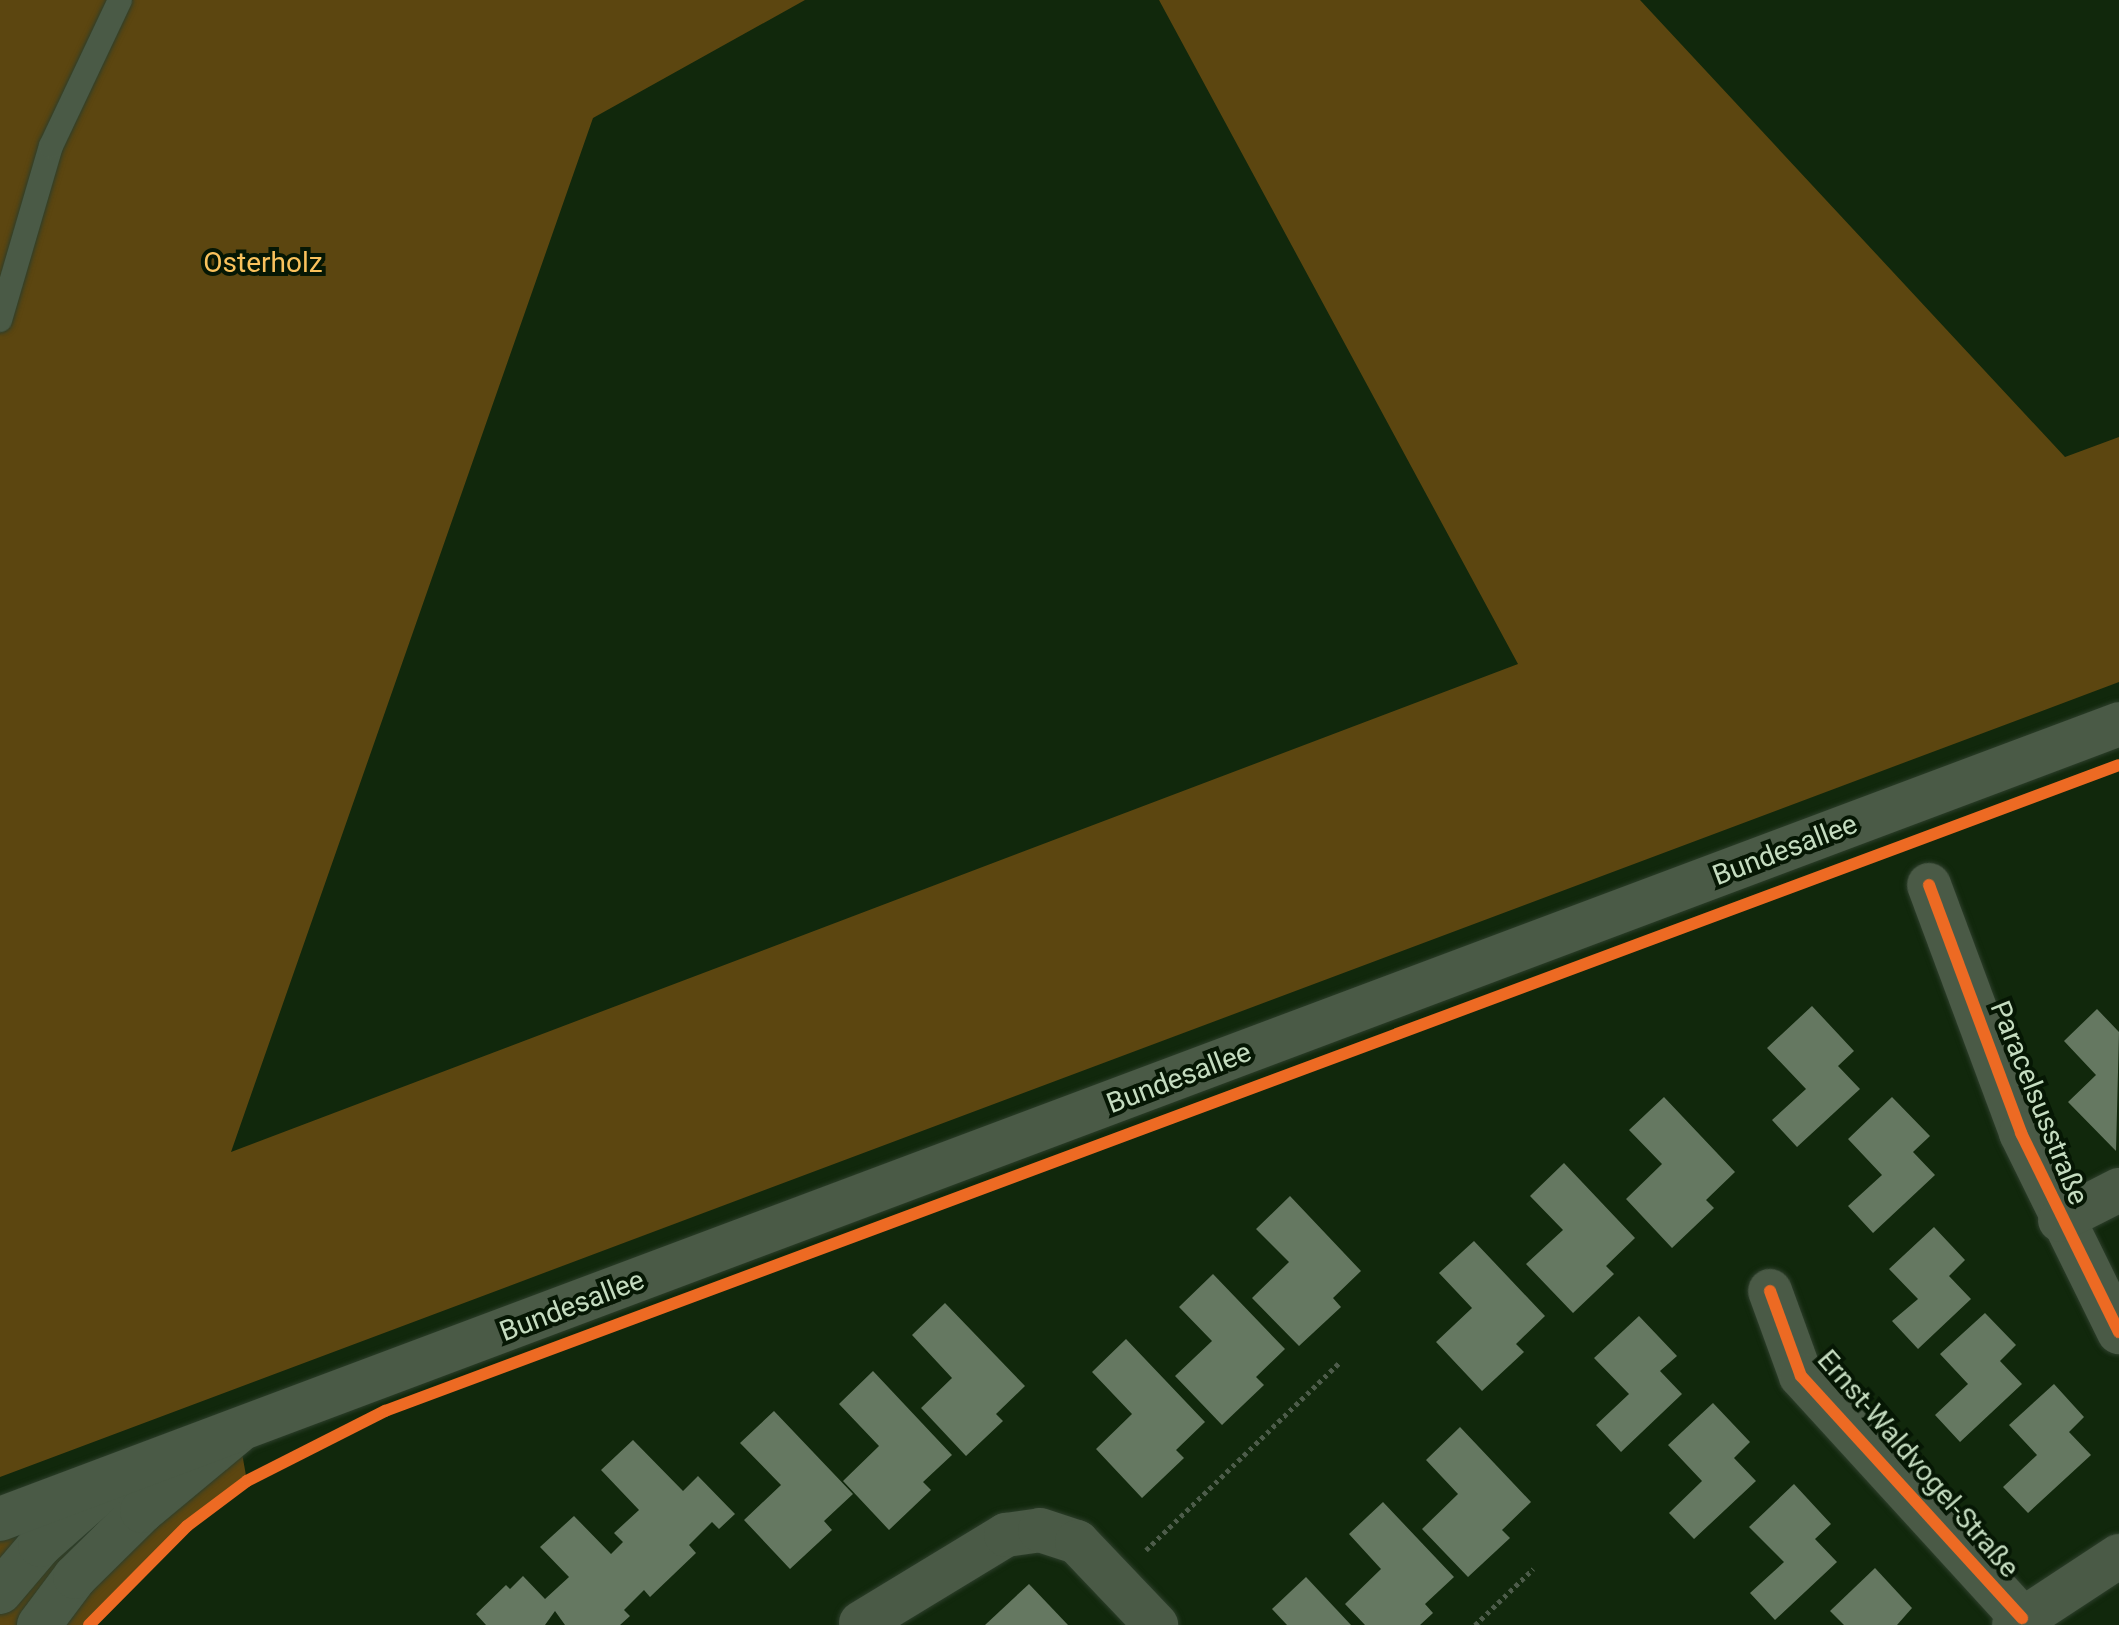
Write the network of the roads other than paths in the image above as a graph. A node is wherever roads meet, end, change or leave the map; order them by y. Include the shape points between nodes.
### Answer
1 (120, 0) edge
2 (0, 320) edge
3 (2119, 724) edge
4 (1929, 885) dead end
5 (2119, 1190) edge
6 (2060, 1220) junction
7 (1770, 1291) dead end
8 (2119, 1332) edge
9 (238, 1431) junction
10 (120, 1474) junction
11 (0, 1519) edge
12 (2119, 1556) edge
13 (0, 1592) edge
14 (2018, 1622) edge
15 (861, 1623) edge
16 (39, 1625) edge
17 (1156, 1625) edge

1 - 2 lane via 51,146
3 - 9 main road, Bundesallee
4 - 6 main road, Paracelsusstraße via 2021,1133
5 - 6 main road
6 - 8 main road, Paracelsusstraße
7 - 14 main road, Ernst-Waldvogel-Straße via 1801,1376
9 - 10 main road, Bundesallee
9 - 16 main road, Bundesallee via 142,1511 75,1577
10 - 11 main road, Bundesallee
10 - 13 main road, Bundesallee via 40,1545
12 - 14 main road
15 - 17 main road via 1006,1535 1040,1530 1077,1542

